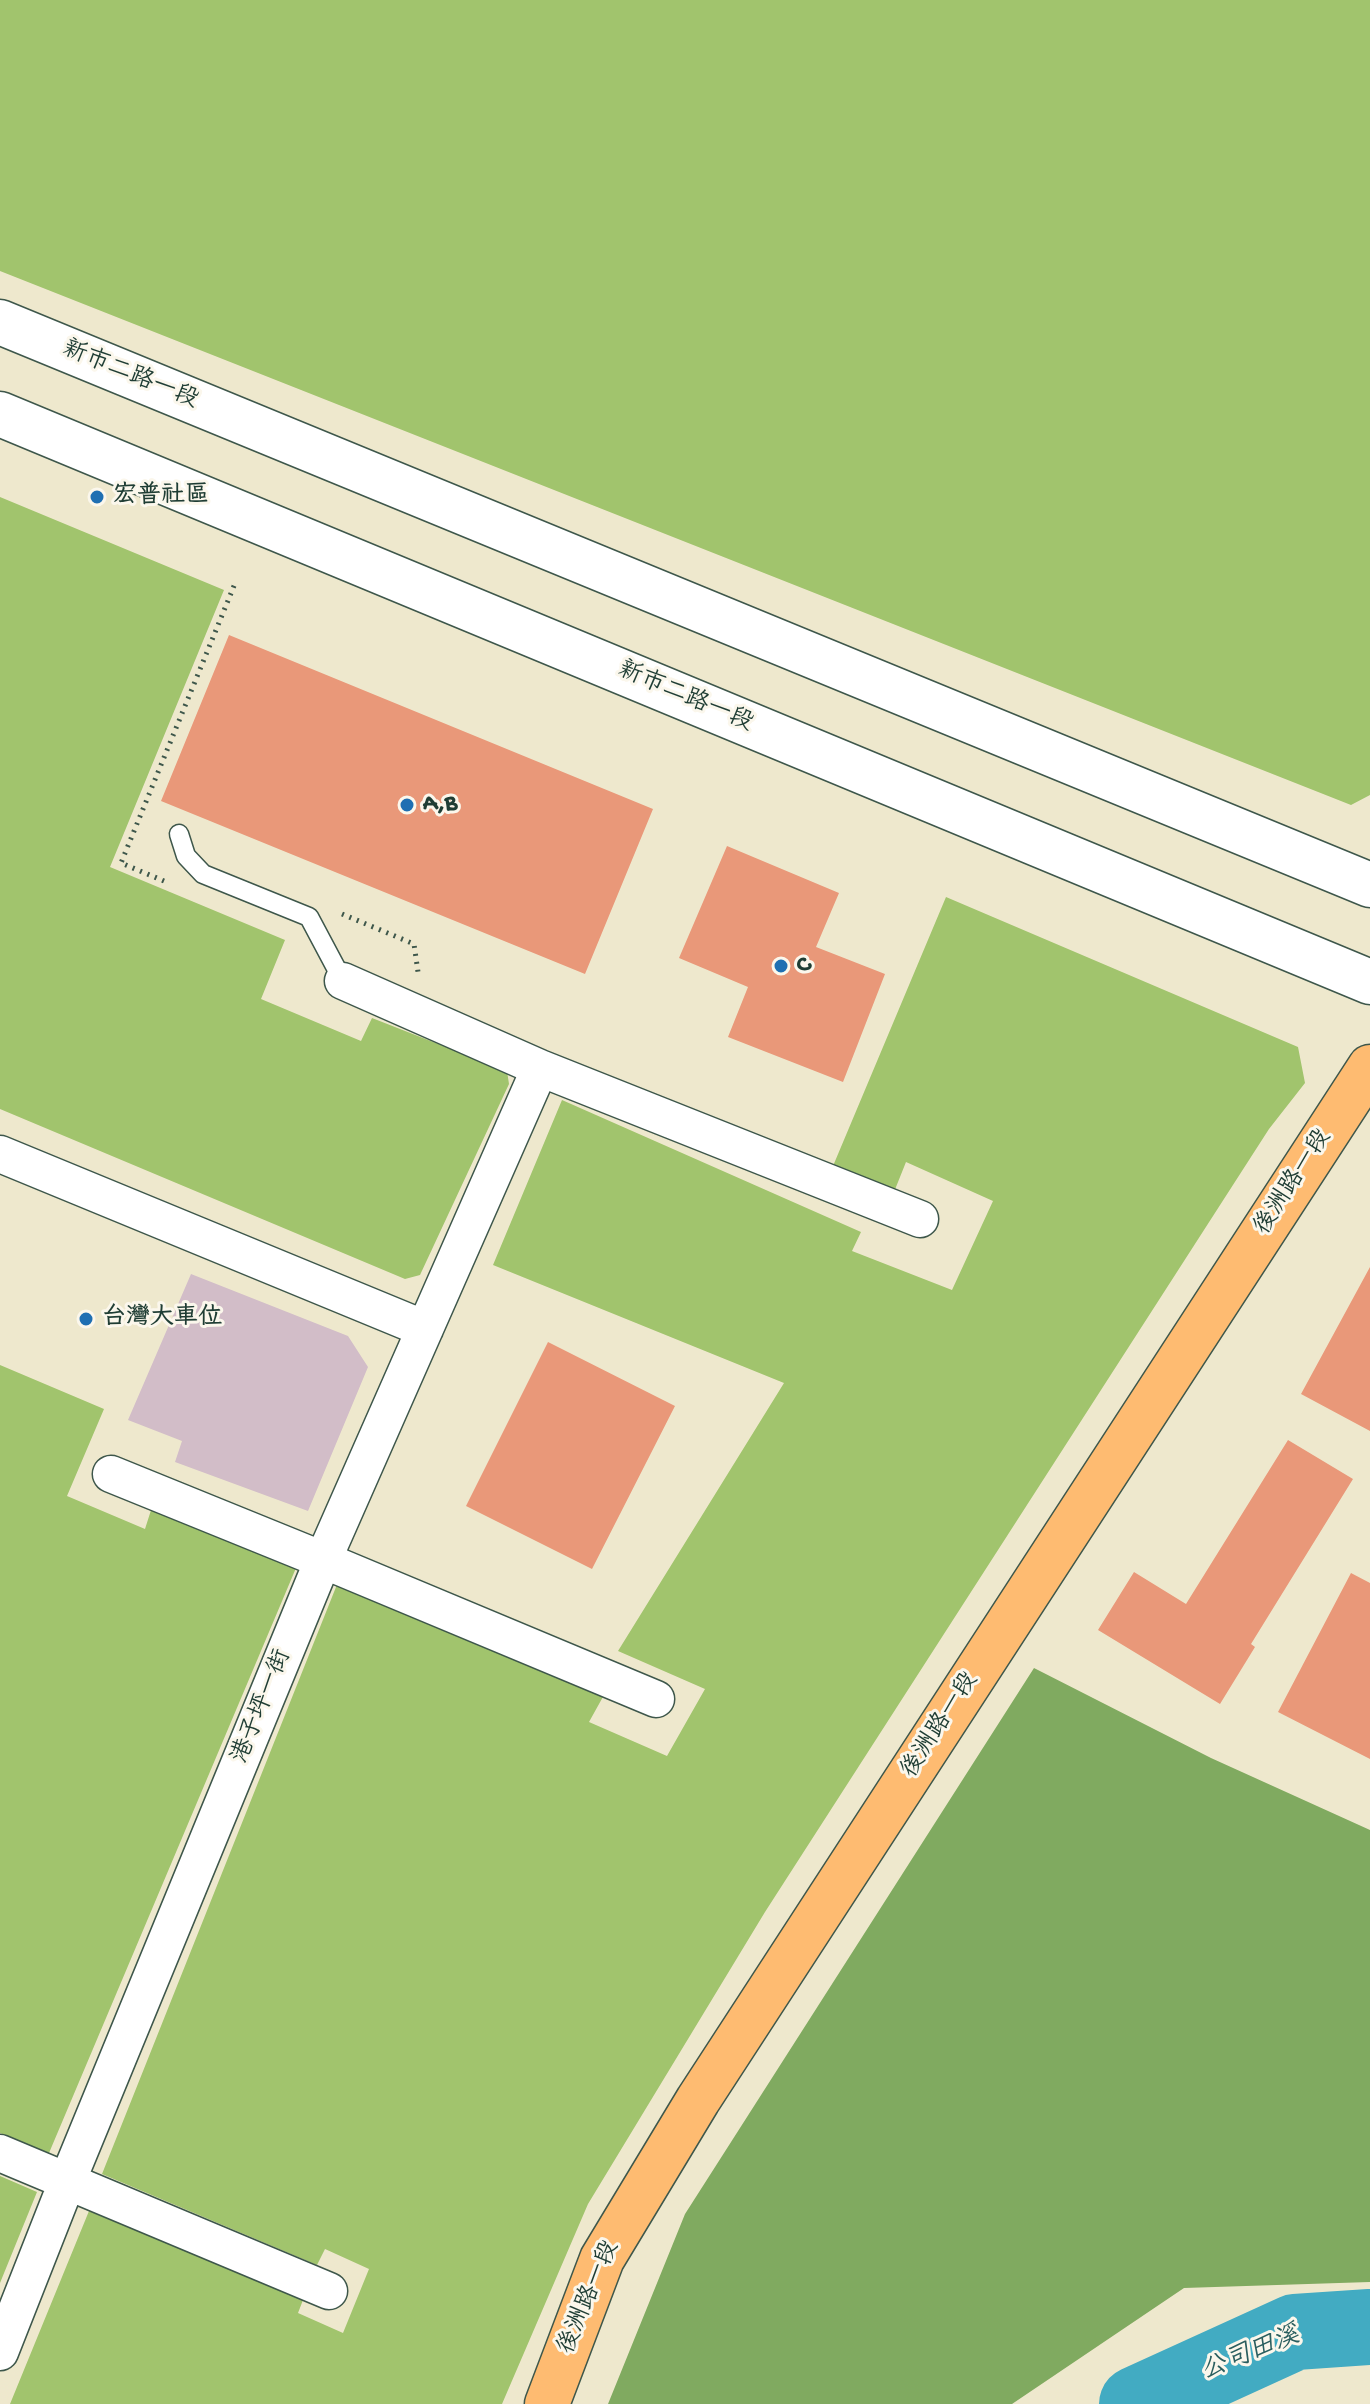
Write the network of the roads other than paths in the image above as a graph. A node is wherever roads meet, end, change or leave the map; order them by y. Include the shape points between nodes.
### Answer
1 (0, 322) edge
2 (0, 414) edge
3 (179, 834) dead end
4 (1370, 885) edge
5 (343, 981) joint
6 (1370, 982) edge
7 (1370, 1067) edge
8 (540, 1068) junction
9 (0, 1154) edge
10 (920, 1219) dead end
11 (425, 1329) junction
12 (111, 1474) dead end
13 (323, 1560) junction
14 (656, 1699) dead end
15 (0, 2153) edge
16 (67, 2182) junction
17 (329, 2291) dead end
18 (0, 2352) edge
19 (547, 2404) edge

1 - 4 street, 新市二路一段
2 - 6 street, 新市二路一段
3 - 5 lane via 186,856 203,874 309,917
5 - 8 street
7 - 19 main road, 後洲路一段 via 698,2100 602,2259
8 - 10 street
8 - 11 street, 港子坪一街
9 - 11 street
11 - 13 street, 港子坪一街
12 - 13 street
13 - 14 street
13 - 16 street, 港子坪一街
15 - 16 street
16 - 17 street
16 - 18 street, 港子坪一街

